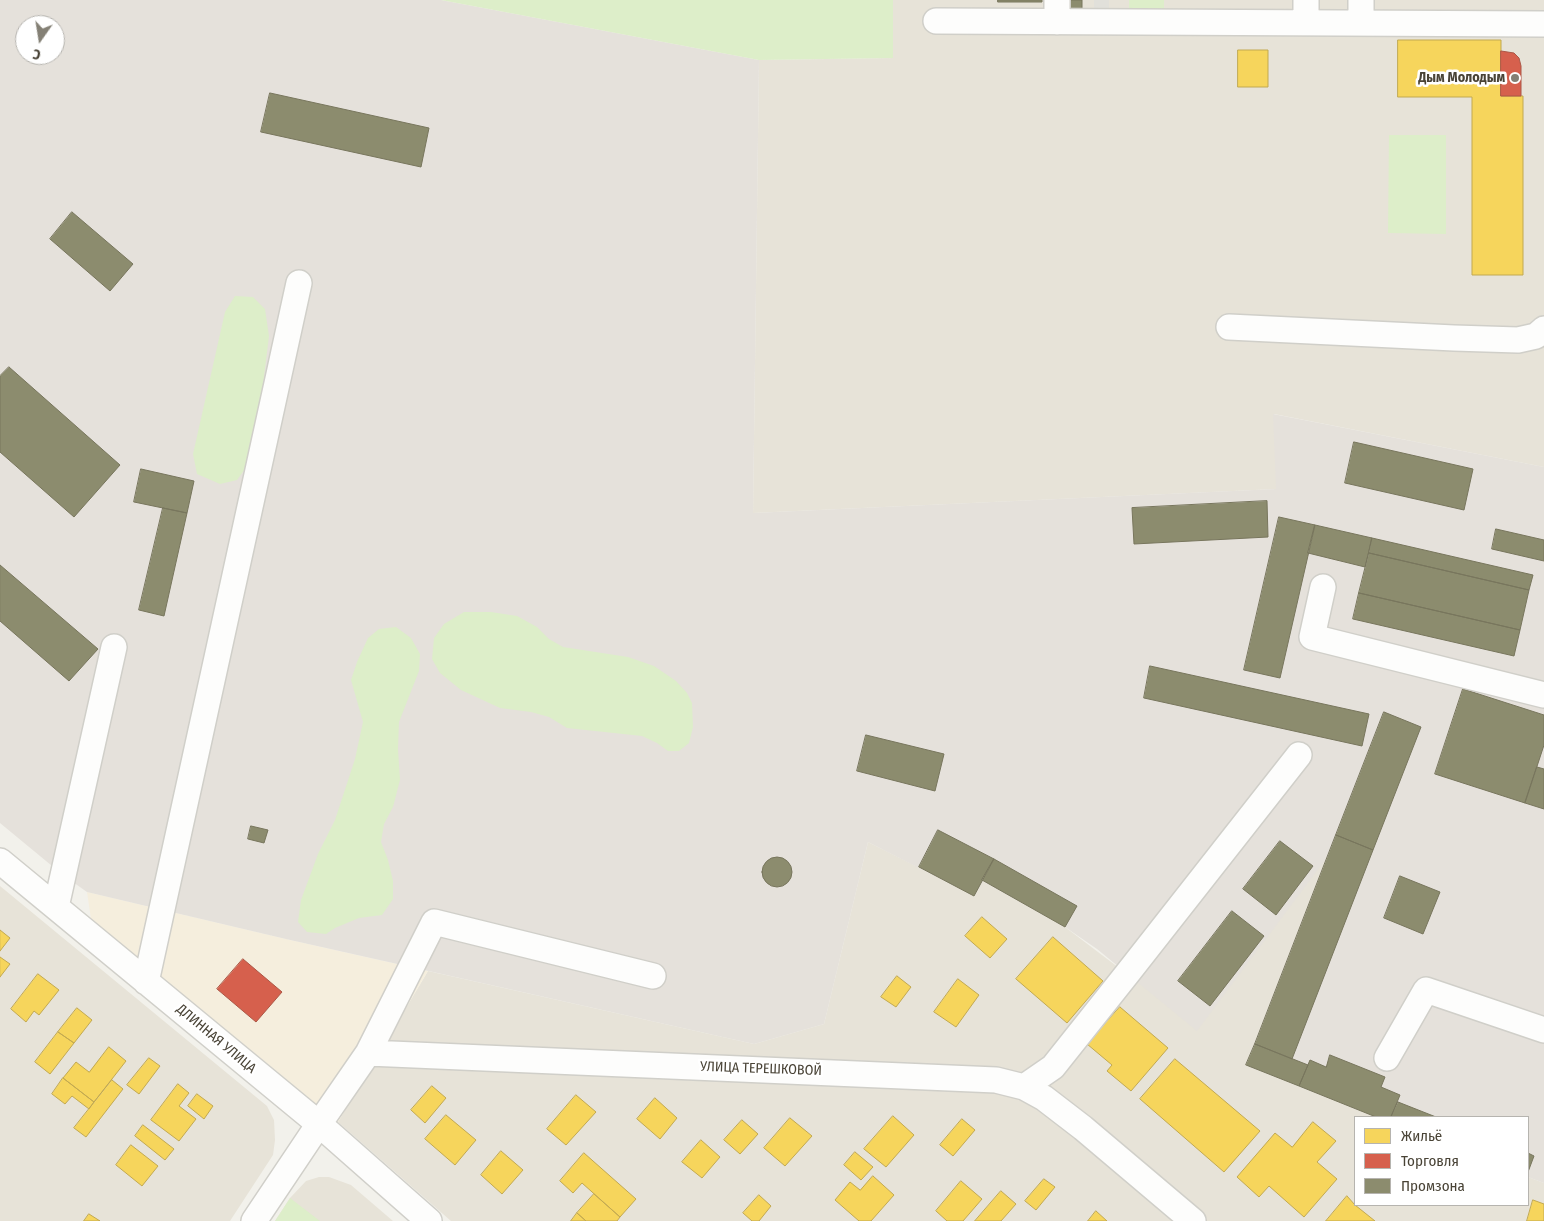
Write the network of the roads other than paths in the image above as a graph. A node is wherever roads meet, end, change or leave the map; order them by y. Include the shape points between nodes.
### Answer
1 (987, 11) edge
2 (1057, 11) edge
3 (1118, 11) edge
4 (1175, 11) edge
5 (1306, 11) edge
6 (1361, 12) edge
7 (936, 22) dead end
8 (1544, 24) edge
9 (299, 284) dead end
10 (1229, 327) dead end
11 (1544, 329) edge
12 (1323, 587) dead end
13 (114, 647) dead end
14 (1544, 695) edge
15 (1299, 755) dead end
16 (0, 861) edge
17 (56, 907) junction
18 (653, 976) dead end
19 (146, 982) junction
20 (1544, 1030) edge
21 (368, 1053) junction
22 (1386, 1058) dead end
23 (1024, 1087) junction
24 (319, 1124) junction
25 (254, 1221) edge
26 (430, 1221) edge
27 (1193, 1221) edge

1 - 2 street
1 - 7 street
2 - 3 street
3 - 4 street
4 - 5 street
5 - 6 street
6 - 8 street
9 - 19 street
10 - 11 street via 1518,340 1536,336
12 - 14 street via 1312,637
13 - 17 street
15 - 23 street via 1052,1066
16 - 17 street, ДЛИННАЯ УЛИЦА
17 - 19 street, ДЛИННАЯ УЛИЦА
18 - 21 street via 434,922
19 - 24 street, ДЛИННАЯ УЛИЦА
20 - 22 street via 1426,990
21 - 23 street, УЛИЦА ТЕРЕШКОВОЙ via 996,1080
21 - 24 street
23 - 27 street, УЛИЦА ТЕРЕШКОВОЙ via 1083,1128
24 - 25 street
24 - 26 street, ДЛИННАЯ УЛИЦА

